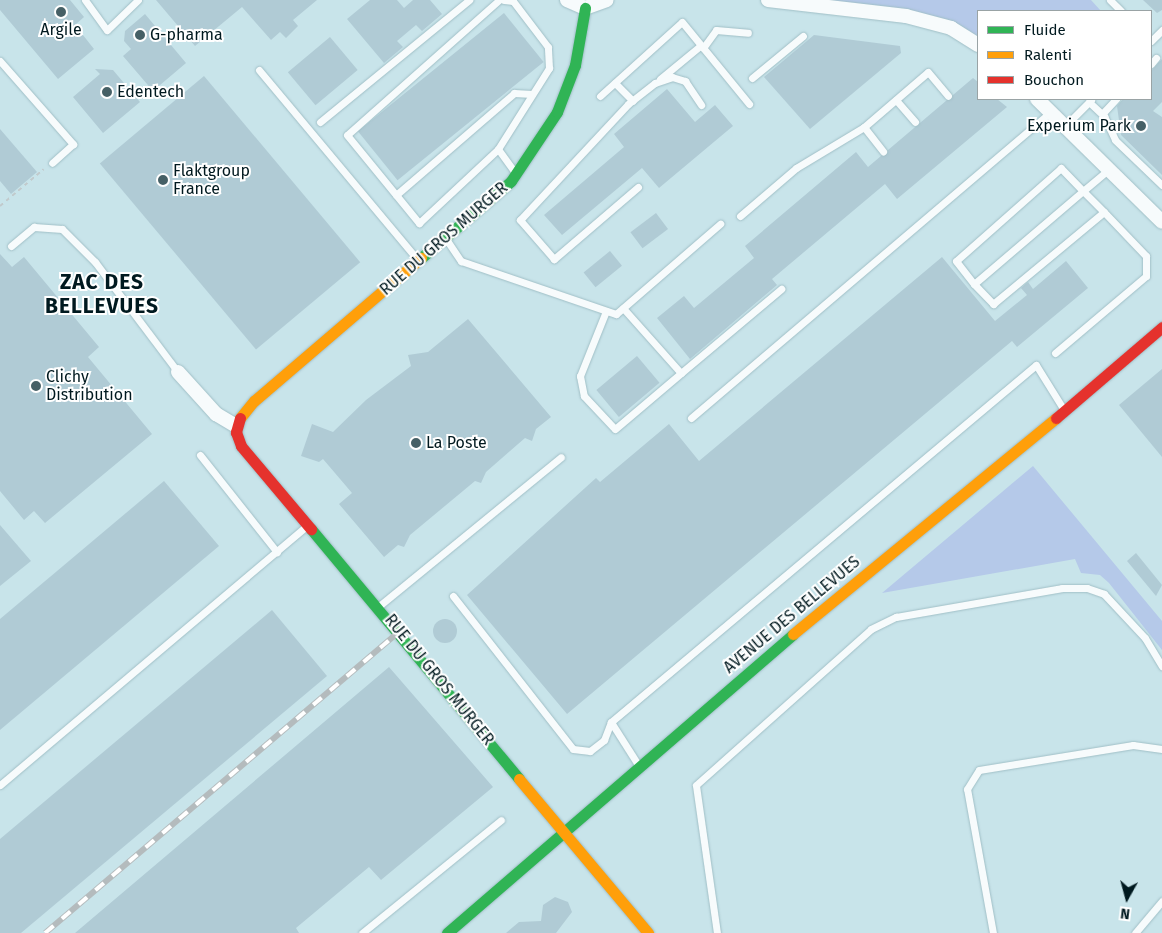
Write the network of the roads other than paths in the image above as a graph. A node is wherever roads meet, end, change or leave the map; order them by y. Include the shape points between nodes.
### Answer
1 (85, 0) edge
2 (138, 0) edge
3 (469, 0) edge
4 (499, 0) edge
5 (504, 0) edge
6 (567, 0) edge
7 (607, 0) edge
8 (768, 0) edge
9 (1110, 0) edge
10 (788, 1) edge
11 (585, 8) junction
12 (1120, 10) edge
13 (1162, 30) edge
14 (748, 33) dead end
15 (803, 36) dead end
16 (1152, 39) edge
17 (977, 44) edge
18 (702, 47) junction
19 (1156, 58) dead end
20 (0, 61) edge
21 (1152, 63) edge
22 (258, 70) dead end
23 (752, 78) dead end
24 (615, 83) junction
25 (655, 83) junction
26 (532, 94) junction
27 (600, 96) dead end
28 (948, 96) dead end
29 (896, 100) junction
30 (1038, 100) edge
31 (1090, 100) edge
32 (1115, 100) edge
33 (633, 101) junction
34 (701, 104) dead end
35 (749, 104) dead end
36 (1051, 112) junction
37 (1102, 114) junction
38 (320, 122) dead end
39 (914, 122) dead end
40 (1065, 126) junction
41 (864, 127) junction
42 (498, 149) junction
43 (883, 151) dead end
44 (52, 163) road end
45 (1109, 169) junction
46 (517, 175) junction
47 (1162, 185) edge
48 (638, 187) dead end
49 (1083, 191) junction
50 (396, 195) junction
51 (1104, 212) junction
52 (740, 216) dead end
53 (1162, 222) edge
54 (720, 224) dead end
55 (446, 238) junction
56 (11, 246) dead end
57 (418, 262) junction
58 (974, 284) junction
59 (781, 289) dead end
60 (623, 308) junction
61 (606, 311) junction
62 (1162, 326) edge
63 (1055, 352) dead end
64 (178, 372) joint
65 (682, 373) junction
66 (1065, 410) junction
67 (691, 418) dead end
68 (236, 426) junction
69 (200, 455) dead end
70 (561, 456) dead end
71 (309, 525) junction
72 (277, 552) junction
73 (453, 596) dead end
74 (379, 606) junction
75 (1162, 666) edge
76 (611, 722) junction
77 (1162, 749) edge
78 (639, 766) junction
79 (0, 785) edge
80 (501, 820) dead end
81 (564, 828) junction
82 (1162, 901) edge
83 (362, 933) edge
84 (447, 933) edge
85 (648, 933) edge
86 (718, 933) edge
87 (993, 933) edge
88 (1135, 933) edge

1 - 2 lane via 107,30
3 - 38 lane
4 - 50 lane via 347,136
5 - 26 lane via 513,1 548,47 549,68
6 - 11 street
7 - 11 street
8 - 10 street
9 - 12 lane
10 - 17 street via 906,16 951,28
11 - 46 street, RUE DU GROS MURGER via 567,90 535,152
13 - 16 lane
14 - 18 lane via 716,30
15 - 23 lane
18 - 24 lane via 682,22
18 - 25 lane
18 - 35 lane
19 - 21 lane
20 - 44 lane via 73,144
22 - 57 lane
24 - 27 lane
24 - 33 lane
25 - 33 lane
25 - 34 lane via 672,77 685,81
26 - 42 lane
26 - 50 lane via 514,93
28 - 29 lane via 928,72
29 - 39 lane
29 - 41 lane
30 - 36 street
31 - 37 lane
31 - 40 lane
32 - 37 lane
33 - 48 lane via 520,220 554,259
36 - 40 street
36 - 67 lane
37 - 47 lane via 1115,140
40 - 45 street
41 - 43 lane
41 - 52 lane via 796,168
42 - 46 lane
42 - 50 lane via 418,222
45 - 49 lane
45 - 53 street
46 - 55 street, RUE DU GROS MURGER
49 - 51 lane
49 - 58 lane
49 - 58 lane via 1061,168 956,261
51 - 58 lane via 993,304
51 - 63 lane via 1146,256 1146,276
54 - 60 lane
55 - 57 street, RUE DU GROS MURGER
55 - 61 lane via 461,262
56 - 64 lane via 34,227 62,230 96,262
57 - 68 street, RUE DU GROS MURGER via 254,401
59 - 65 lane
60 - 61 lane via 616,314
60 - 65 lane
61 - 65 lane via 580,376 584,396 615,429
62 - 66 street, AVENUE DES BELLEVUES
64 - 68 street via 216,414
66 - 76 lane via 1036,365
66 - 78 street, AVENUE DES BELLEVUES
68 - 71 street, RUE DU GROS MURGER via 242,446
69 - 72 lane
70 - 74 lane
71 - 72 lane
71 - 74 street, RUE DU GROS MURGER
72 - 79 lane
73 - 76 lane via 573,749 590,751 604,740
74 - 81 street, RUE DU GROS MURGER
75 - 86 lane via 1145,638 1104,594 1087,588 1062,588 896,617 871,630 696,785
76 - 78 lane
77 - 87 lane via 1132,745 979,770 968,789
78 - 81 street, AVENUE DES BELLEVUES
80 - 83 lane
81 - 84 street, AVENUE DES BELLEVUES
81 - 85 street, RUE DU GROS MURGER
82 - 88 lane

